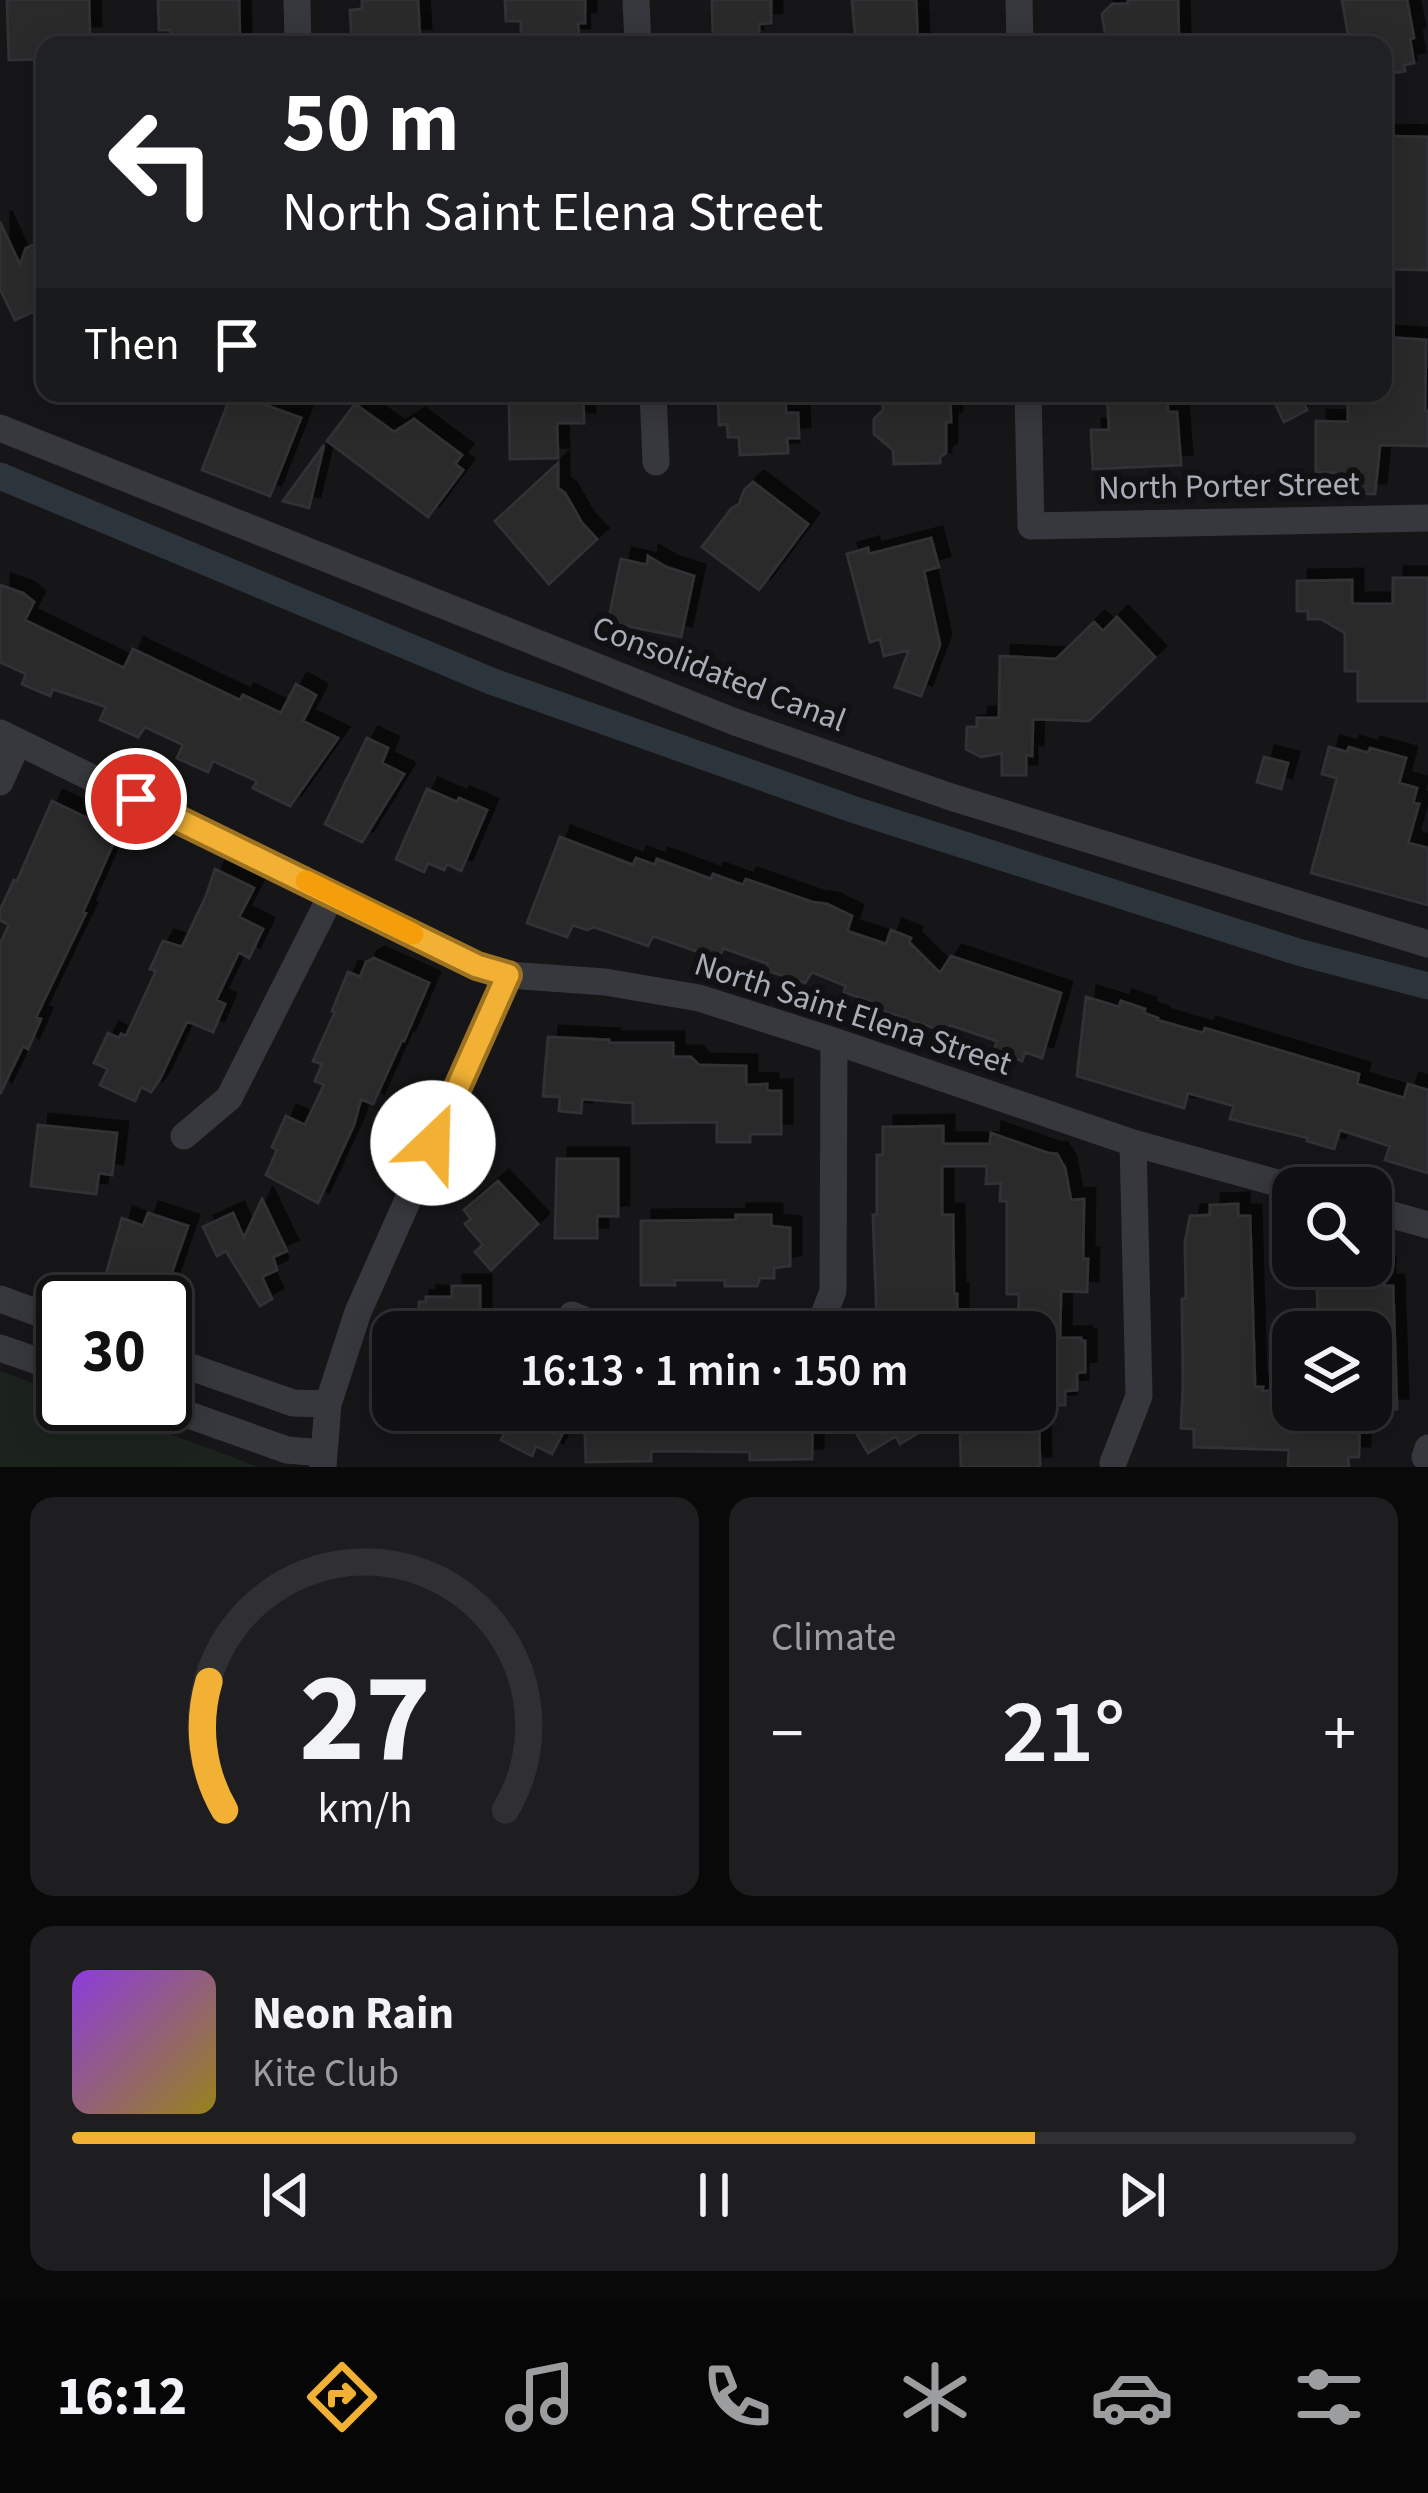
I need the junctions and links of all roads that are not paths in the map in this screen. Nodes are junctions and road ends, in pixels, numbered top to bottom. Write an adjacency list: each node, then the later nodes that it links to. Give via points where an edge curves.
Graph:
1 (297, 0): 4 (street)
2 (636, 0): 5 (street)
3 (1019, 0): 6 (street)
4 (298, 36)
5 (638, 36)
6 (1020, 36)
7 (653, 402): 10 (street)
8 (1028, 402): 11 (street, North Porter Street, via 1031,526)
9 (0, 428): 15 (street, Consolidated Canal, via 735,722)
10 (656, 462)
11 (1428, 518)
12 (9, 738): 13 (street); 14 (street, North Saint Elena Street)
13 (0, 782)
14 (332, 894): 16 (street, North Saint Elena Street); 18 (street, via 229,1097)
15 (1428, 944)
16 (508, 975): 17 (street, North Saint Elena Street, via 699,998); 29 (street, via 358,1312)
17 (833, 1041): 19 (street, North Saint Elena Street); 24 (street, via 833,1291)
18 (184, 1136)
19 (1133, 1143): 20 (street, North Saint Elena Street); 32 (street, via 1139,1396)
20 (1272, 1182)
21 (1392, 1215): 22 (street)
22 (1428, 1225)
23 (0, 1300): 25 (street)
24 (825, 1311)
25 (36, 1313)
26 (0, 1348): 27 (street)
27 (36, 1361)
28 (192, 1367): 29 (street, via 293,1403)
29 (328, 1404): 31 (street)
30 (192, 1416): 31 (street)
31 (323, 1460)
32 (1113, 1463)

